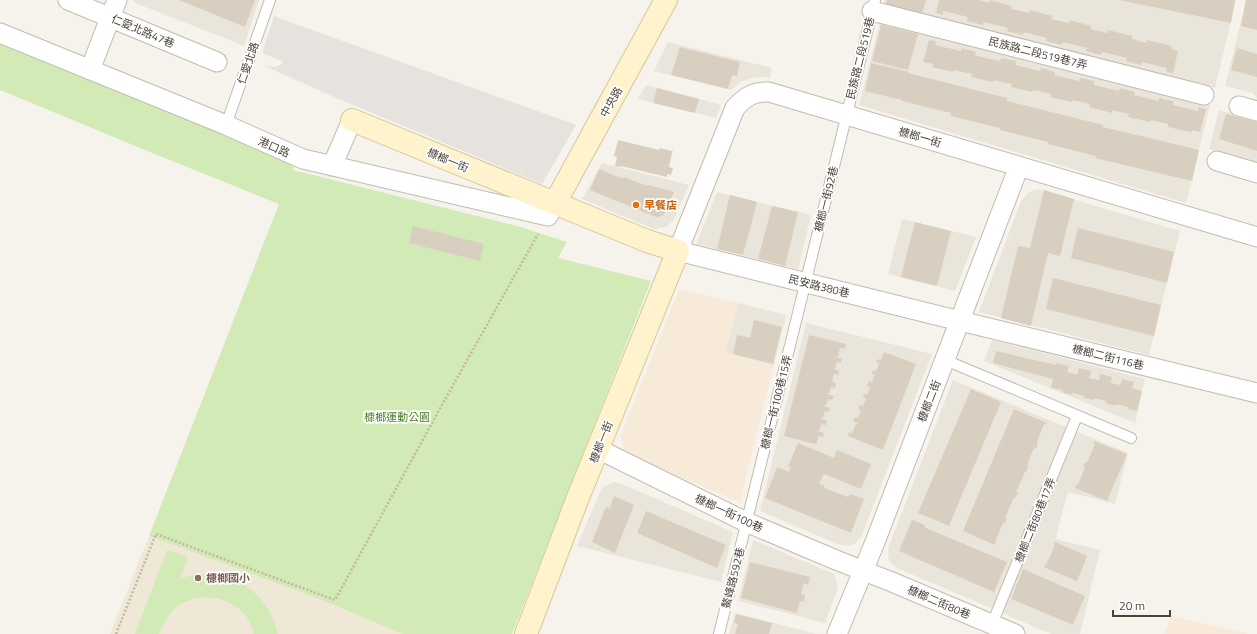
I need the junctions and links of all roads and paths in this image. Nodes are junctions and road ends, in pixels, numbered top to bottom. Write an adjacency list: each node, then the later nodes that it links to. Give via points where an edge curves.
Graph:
1 (68, 0): 6 (street, 仁愛北路47巷)
2 (117, 0): 6 (street)
3 (270, 0): 13 (lane, 仁愛北路)
4 (666, 0): 18 (street, 中央路)
5 (873, 6): 10 (street, 民族路二段519巷7弄); 11 (lane, 民族路二段519巷)
6 (110, 17): 8 (street, 仁愛北路47巷); 9 (street)
7 (0, 33): 9 (street, 港口路)
8 (217, 62)
9 (90, 70): 13 (street, 港口路)
10 (1204, 95)
11 (846, 116): 16 (street, 槺榔一街); 20 (street, 槺榔一街, via 769,92 751,94 741,100 735,108); 21 (lane, 槺榔一街92巷)
12 (352, 120): 15 (street); 18 (street, 槺榔一街)
13 (226, 125): 15 (street, 港口路, via 302,159)
14 (1217, 161): 17 (street)
15 (332, 166): 18 (street, 港口路)
16 (1019, 166): 19 (street, 槺榔一街); 22 (street, 槺榔二街)
17 (1257, 173)
18 (552, 210): 20 (street, 槺榔一街); 31 (path, via 335,600 156,534)
19 (1257, 237)
20 (678, 251): 21 (street, 民安路380巷); 27 (street, 槺榔一街)
21 (805, 282): 22 (street, 民安路380巷); 28 (lane, 槺榔一街100巷15弄)
22 (960, 321): 23 (street, 槺榔二街); 24 (street, 槺榔二街116巷)
23 (945, 360): 25 (lane); 29 (street, 槺榔二街)
24 (1257, 393)
25 (1077, 416): 26 (lane); 30 (lane, 槺榔二街80巷17弄)
26 (1131, 438)
27 (598, 449): 28 (street, 槺榔一街100巷); 32 (street, 槺榔一街)
28 (746, 522): 29 (street, 槺榔一街100巷); 33 (lane, 鰲峰路592巷)
29 (863, 570): 30 (street, 槺榔二街80巷); 34 (street, 槺榔二街)
30 (992, 624): 35 (street, 槺榔二街80巷)
31 (116, 634)
32 (526, 634)
33 (719, 634)
34 (837, 634)
35 (1015, 634)

